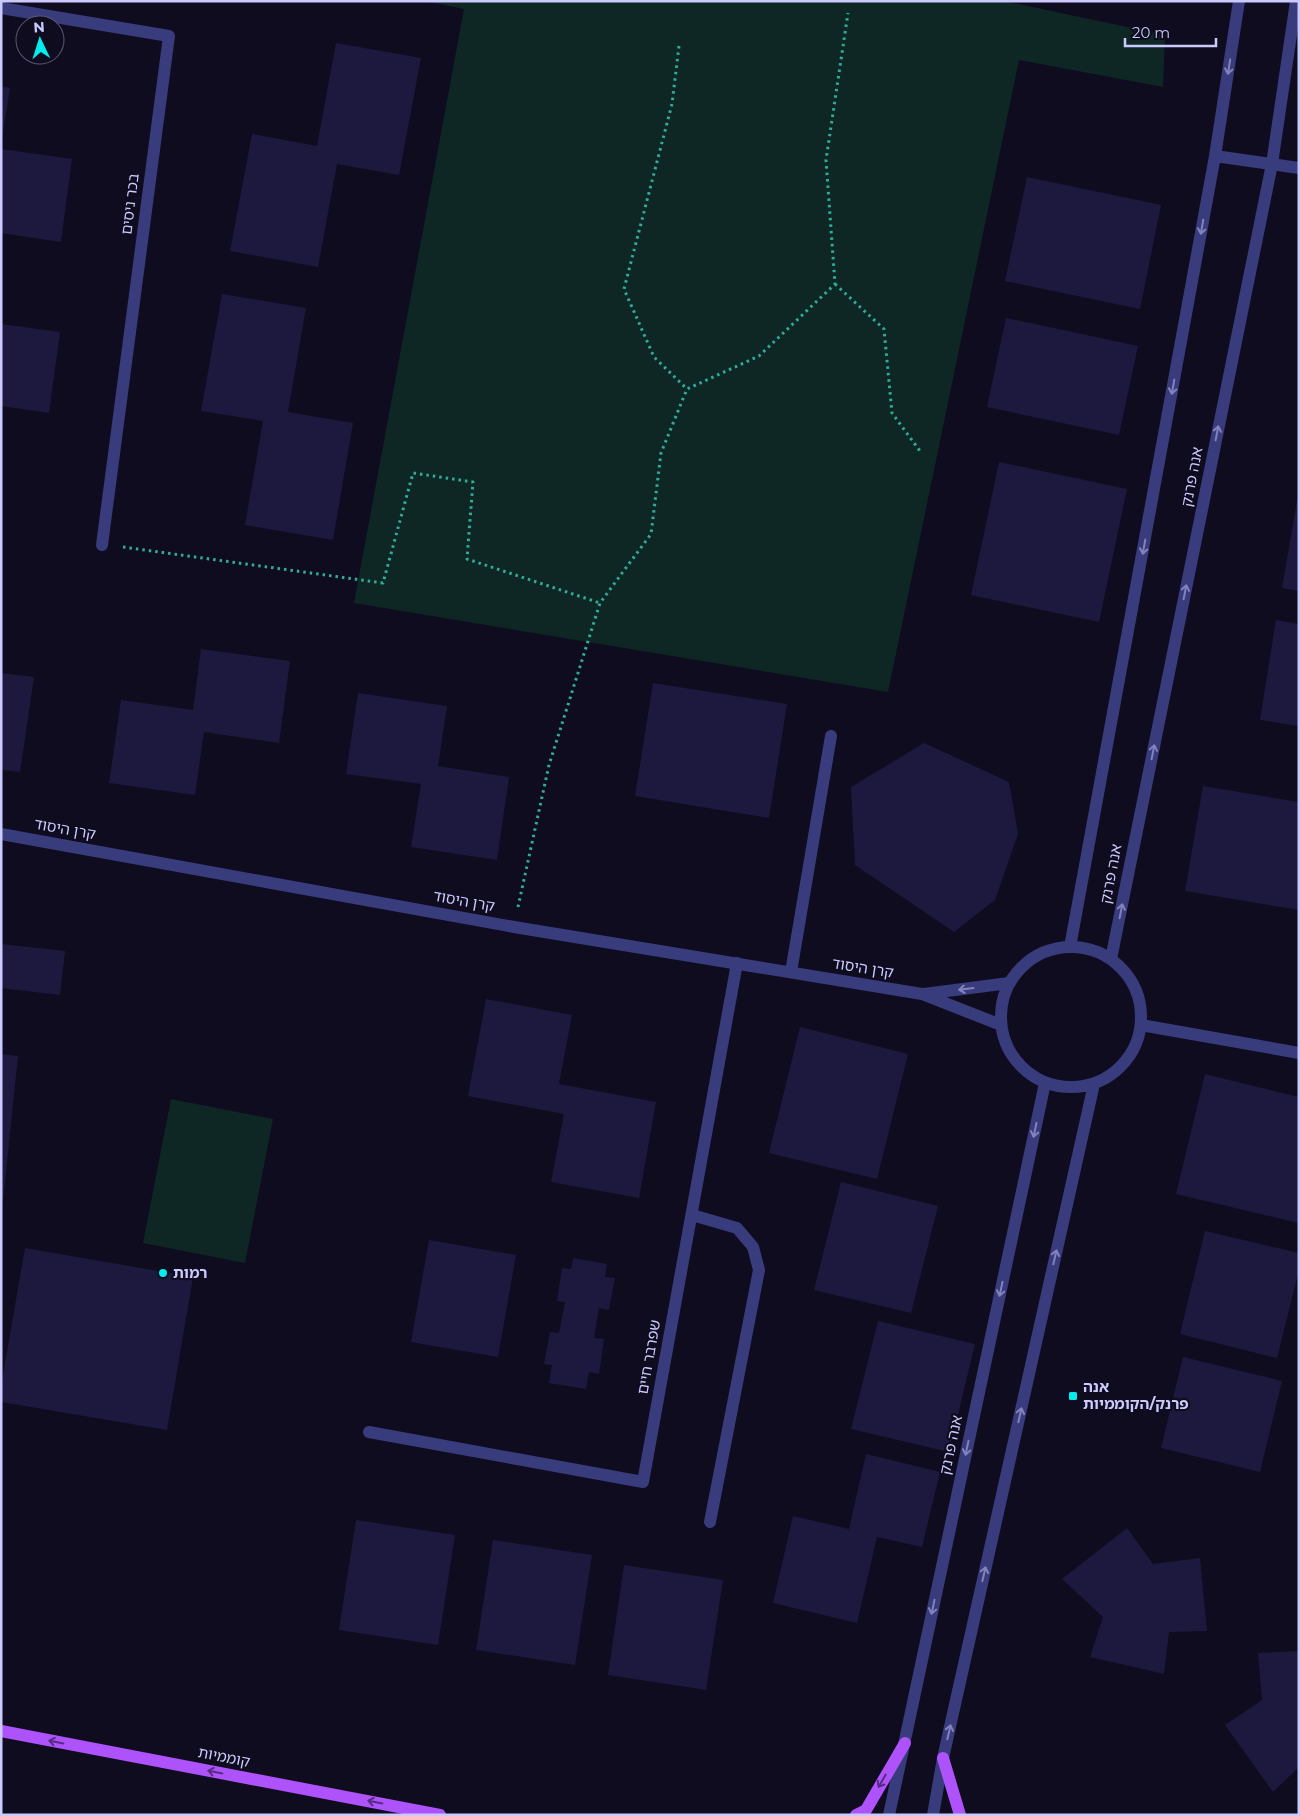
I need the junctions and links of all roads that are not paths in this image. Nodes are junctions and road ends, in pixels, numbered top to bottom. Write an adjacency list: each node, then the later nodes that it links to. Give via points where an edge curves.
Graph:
1 (1239, 1): 4 (street, אנה פרנק, one-way to 4)
2 (1296, 1): 5 (street, אנה פרנק)
3 (1, 8): 7 (street, בכר ניסים, via 169,36)
4 (1215, 156): 5 (street); 10 (street, אנה פרנק, one-way to 10)
5 (1272, 164): 6 (street); 11 (street, אנה פרנק, one-way to 5)
6 (1299, 168)
7 (102, 545)
8 (831, 736): 13 (street)
9 (1, 834): 12 (street, קרן היסוד)
10 (1070, 947): 11 (street, via 1088,948); 14 (street, via 1046,951 1025,964)
11 (1111, 958): 16 (street, via 1128,976 1140,998)
12 (736, 964): 13 (street, קרן היסוד); 21 (street, שפרבר חיים)
13 (791, 972): 15 (street, קרן היסוד)
14 (1010, 983): 15 (street, קרן היסוד, one-way to 15); 17 (street, via 1002,1006)
15 (922, 994): 17 (street, קרן היסוד)
16 (1141, 1025): 18 (street); 20 (street, via 1132,1054 1115,1072)
17 (1001, 1026): 19 (street, via 1008,1049 1023,1068)
18 (1299, 1053)
19 (1045, 1083): 20 (street, via 1070,1088); 25 (street, אנה פרנק, one-way to 25)
20 (1094, 1084): 26 (street, one-way to 20)
21 (692, 1215): 22 (street, שפרבר חיים, via 643,1482); 23 (street, via 736,1228 753,1247 759,1270)
22 (369, 1432)
23 (710, 1522)
24 (1, 1731): 27 (main road, קוממיות, one-way to 24)
25 (905, 1743): 28 (main road, one-way to 28, via 866,1810); 29 (street, אנה פרנק)
26 (943, 1758): 30 (street); 31 (main road)
27 (440, 1815)
28 (856, 1815)
29 (889, 1815)
30 (933, 1815)
31 (960, 1815)

